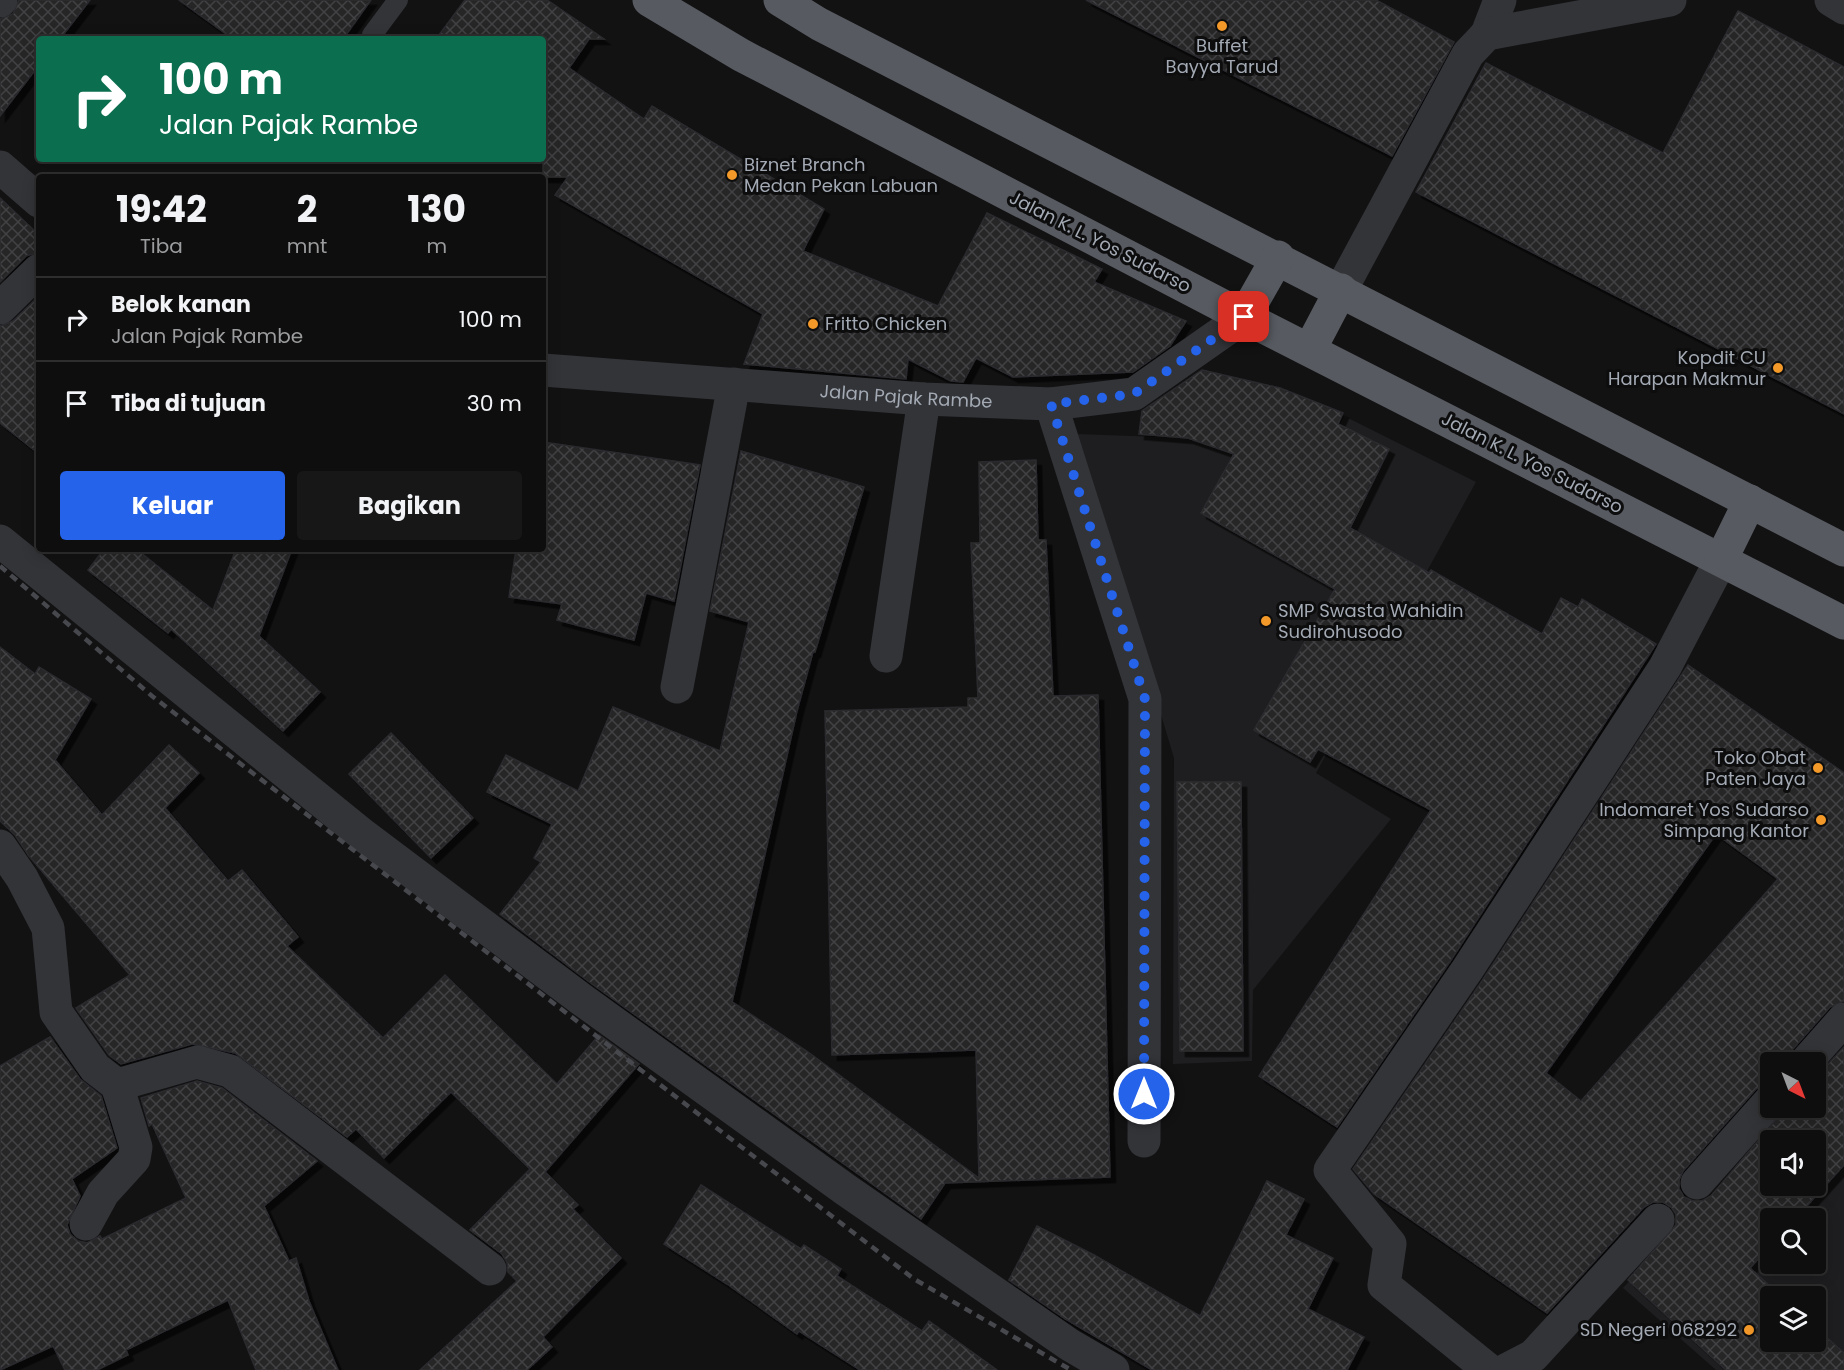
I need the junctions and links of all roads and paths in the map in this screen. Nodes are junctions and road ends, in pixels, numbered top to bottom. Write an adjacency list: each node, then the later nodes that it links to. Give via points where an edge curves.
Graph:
1 (398, 0): 9 (lane)
2 (649, 0): 16 (highway, Jalan K. L. Yos Sudarso, via 741,55)
3 (780, 0): 12 (highway, via 819,24)
4 (1500, 0): 8 (street)
5 (1670, 0): 8 (street)
6 (1831, 0): 7 (street)
7 (1844, 8)
8 (1487, 34): 14 (street, via 1468,54)
9 (372, 35)
10 (0, 167): 11 (street)
11 (36, 198)
12 (1278, 257): 14 (highway); 16 (highway)
13 (36, 273): 15 (street)
14 (1341, 290): 17 (highway); 22 (highway)
15 (0, 308)
16 (1244, 317): 17 (highway, Jalan K. L. Yos Sudarso); 21 (street, Jalan Pajak Rambe, via 1134,394)
17 (1310, 349): 25 (highway, Jalan K. L. Yos Sudarso)
18 (546, 369): 19 (street, Jalan Pajak Rambe)
19 (734, 384): 20 (street, Jalan Pajak Rambe); 28 (street)
20 (924, 399): 21 (street, Jalan Pajak Rambe); 27 (street)
21 (1051, 404): 34 (street, via 1145,699)
22 (1750, 501): 24 (highway); 25 (highway)
23 (0, 541): 39 (street, via 363,835 580,999 856,1197 1070,1345)
24 (1844, 550)
25 (1720, 560): 26 (highway, Jalan K. L. Yos Sudarso); 40 (street, via 1665,667 1467,970 1330,1170 1390,1244 1384,1285)
26 (1844, 623)
27 (886, 656)
28 (677, 687)
29 (0, 846): 32 (street, via 48,928 56,1012 95,1068)
30 (1844, 1019): 31 (street)
31 (1815, 1052)
32 (117, 1085): 37 (street, via 136,1147 134,1159 103,1193); 38 (street, via 197,1062 230,1071)
33 (1760, 1112): 35 (street)
34 (1144, 1141)
35 (1697, 1183)
36 (1658, 1220): 41 (street, via 1533,1356)
37 (86, 1224)
38 (490, 1269)
39 (1113, 1370)
40 (1489, 1370)
41 (1506, 1370)

